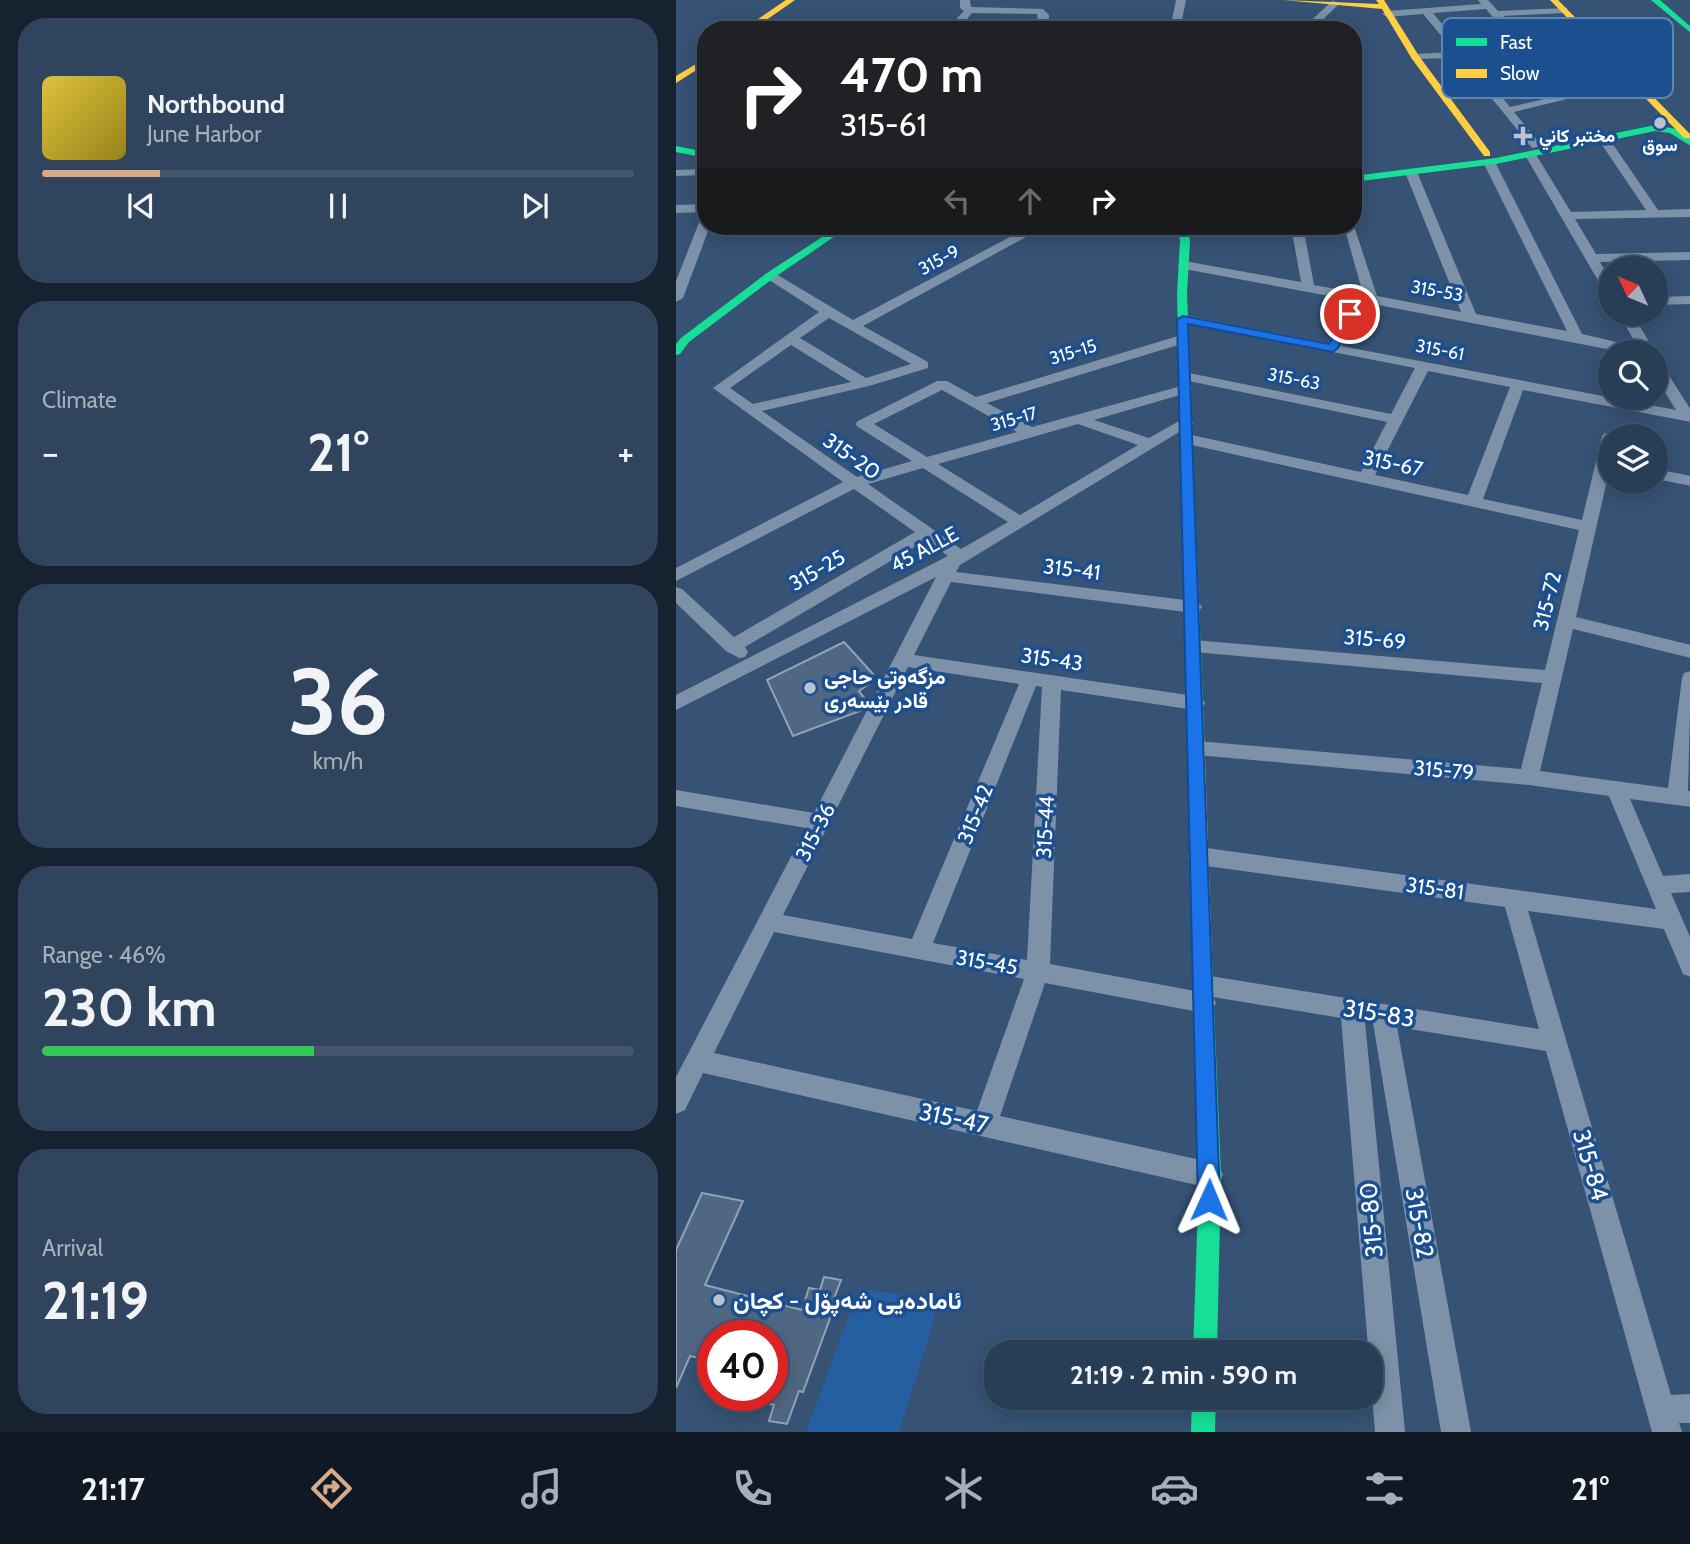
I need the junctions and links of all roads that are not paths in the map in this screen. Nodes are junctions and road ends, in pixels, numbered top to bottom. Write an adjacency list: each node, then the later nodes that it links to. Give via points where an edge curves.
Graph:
1 (791, 0): 17 (street)
2 (797, 0): 18 (street)
3 (965, 0): 12 (street, via 965,8)
4 (1170, 0): 7 (street)
5 (1287, 0): 8 (street)
6 (1655, 0): 24 (street)
7 (1181, 1): 21 (street)
8 (1337, 2): 11 (street); 22 (street)
9 (1486, 3): 13 (street); 14 (street)
10 (1559, 5): 14 (street); 16 (street)
11 (1383, 6): 13 (street); 26 (street)
12 (971, 10): 19 (street); 20 (street, via 1040,11)
13 (1426, 11): 23 (street)
14 (1497, 14): 15 (street)
15 (1500, 18)
16 (1572, 18)
17 (760, 21)
18 (766, 21)
19 (962, 21)
20 (1044, 21)
21 (1177, 21)
22 (1316, 21)
23 (1442, 30)
24 (1690, 31)
25 (1442, 56): 26 (street)
26 (1415, 57): 29 (street)
27 (697, 64): 28 (street)
28 (676, 78)
29 (1442, 94)
30 (1445, 98): 44 (street)
31 (1497, 98): 34 (street)
32 (1565, 98): 34 (street)
33 (1652, 98): 35 (street)
34 (1507, 111): 42 (street)
35 (1675, 121): 36 (street); 39 (street)
36 (1639, 128): 37 (street); 39 (street, via 1670,130); 42 (street)
37 (1604, 139): 42 (street); 53 (street)
38 (676, 140): 40 (street)
39 (1690, 142)
40 (697, 144)
41 (676, 149): 43 (street)
42 (1533, 150): 44 (street); 54 (street)
43 (697, 153)
44 (1488, 158): 45 (street); 47 (street); 76 (street)
45 (1362, 170)
46 (697, 172): 48 (street)
47 (1411, 172): 49 (street); 73 (street)
48 (676, 173)
49 (1362, 178)
50 (697, 208): 51 (street)
51 (676, 209)
52 (1690, 213): 53 (street)
53 (1654, 214): 54 (street)
54 (1567, 216): 62 (street)
55 (698, 235): 63 (street)
56 (831, 235): 66 (street)
57 (1023, 235): 75 (street, 315-9)
58 (1183, 235): 64 (street)
59 (1299, 235): 67 (street)
60 (1352, 235): 69 (street)
61 (1690, 256): 62 (street)
62 (1592, 258): 65 (street)
63 (683, 264): 68 (street)
64 (1184, 265): 67 (street, 315-53); 74 (street)
65 (1598, 268)
66 (771, 275): 72 (street); 80 (street)
67 (1308, 287): 69 (street, 315-53)
68 (676, 298)
69 (1365, 298): 73 (street, 315-53); 81 (street)
70 (1690, 300): 71 (street)
71 (1668, 301)
72 (828, 312): 75 (street); 77 (street)
73 (1470, 317): 76 (street, 315-53)
74 (1183, 319): 78 (street); 81 (street, 315-61)
75 (854, 326): 83 (street, via 923,365)
76 (1577, 337): 79 (street, 315-53)
77 (790, 338): 83 (street); 89 (street, 315-20, via 720,388)
78 (1183, 339): 84 (street); 88 (street, 315-15)
79 (1598, 342)
80 (679, 344)
81 (1333, 348): 82 (street, 315-61)
82 (1423, 366): 86 (street, 315-61); 91 (street)
83 (864, 383): 89 (street)
84 (1185, 383): 91 (street, 315-63); 92 (street, 315-17); 95 (street)
85 (942, 384): 88 (street); 94 (street)
86 (1518, 384): 93 (street, 315-61); 104 (street)
87 (1668, 385): 90 (street)
88 (975, 402): 96 (street)
89 (750, 409): 102 (street, 315-20)
90 (1689, 417): 93 (street, 315-61)
91 (1396, 419): 100 (street)
92 (1080, 420): 96 (street, 315-17); 97 (street)
93 (1614, 423)
94 (863, 424): 98 (street)
95 (1186, 431): 97 (street, 45 ALLE); 100 (street, 315-67); 111 (street)
96 (1031, 433): 98 (street, 315-17)
97 (1148, 443): 105 (street, 45 ALLE)
98 (927, 463): 102 (street, 315-17); 105 (street)
99 (1668, 476): 101 (street)
100 (1366, 478): 104 (street, 315-67)
101 (1690, 481)
102 (853, 483): 107 (street, 315-20); 109 (street, 315-17)
103 (1598, 494): 106 (street, 315-72)
104 (1474, 502): 106 (street, 315-67)
105 (1018, 521): 108 (street, 45 ALLE)
106 (1589, 527): 112 (street, 315-72)
107 (926, 533): 108 (street, 315-20); 113 (street, 315-25)
108 (953, 564): 111 (street, 315-41); 116 (street, 315-36); 117 (street, 45 ALLE)
109 (676, 575)
110 (676, 593): 113 (street)
111 (1193, 607): 114 (street)
112 (1566, 621): 115 (street); 118 (street, 315-72)
113 (732, 646): 117 (street)
114 (1194, 646): 118 (street, 315-69); 123 (street)
115 (1690, 652)
116 (903, 660): 119 (street, 315-43); 129 (street, 315-36)
117 (752, 665): 122 (street, 45 ALLE)
118 (1553, 677): 125 (street, 315-72)
119 (1030, 679): 120 (street, 315-43); 136 (street, 315-42)
120 (1052, 682): 123 (street, 315-43); 138 (street, 315-44)
121 (1690, 684): 128 (street)
122 (676, 703)
123 (1195, 703): 124 (street)
124 (1197, 748): 125 (street, 315-79); 130 (street)
125 (1529, 777): 126 (street, 315-79)
126 (1616, 789): 128 (street, 315-79); 132 (street)
127 (676, 798): 129 (street)
128 (1684, 798)
129 (820, 822): 135 (street, 315-36)
130 (1199, 856): 133 (street, 315-81); 139 (street)
131 (1690, 883): 132 (street)
132 (1656, 885): 134 (street)
133 (1514, 899): 134 (street, 315-81); 142 (street, 315-84)
134 (1671, 920): 137 (street)
135 (770, 922): 136 (street, 315-45); 143 (street, 315-36)
136 (919, 949): 138 (street, 315-45)
137 (1690, 967)
138 (1038, 971): 139 (street, 315-45); 145 (street, 315-44)
139 (1204, 994): 140 (street, 315-83); 146 (street)
140 (1352, 1009): 141 (street, 315-83); 152 (street, 315-80)
141 (1383, 1014): 142 (street, 315-83); 153 (street, 315-82)
142 (1555, 1042): 150 (street, 315-84)
143 (699, 1061): 144 (street, 315-36); 145 (street, 315-47)
144 (676, 1102)
145 (984, 1125): 146 (street, 315-47)
146 (1210, 1175): 147 (street)
147 (1205, 1340)
148 (1690, 1408): 150 (street)
149 (1204, 1410): 151 (street)
150 (1664, 1421)
151 (1203, 1432)
152 (1390, 1432)
153 (1456, 1432)

